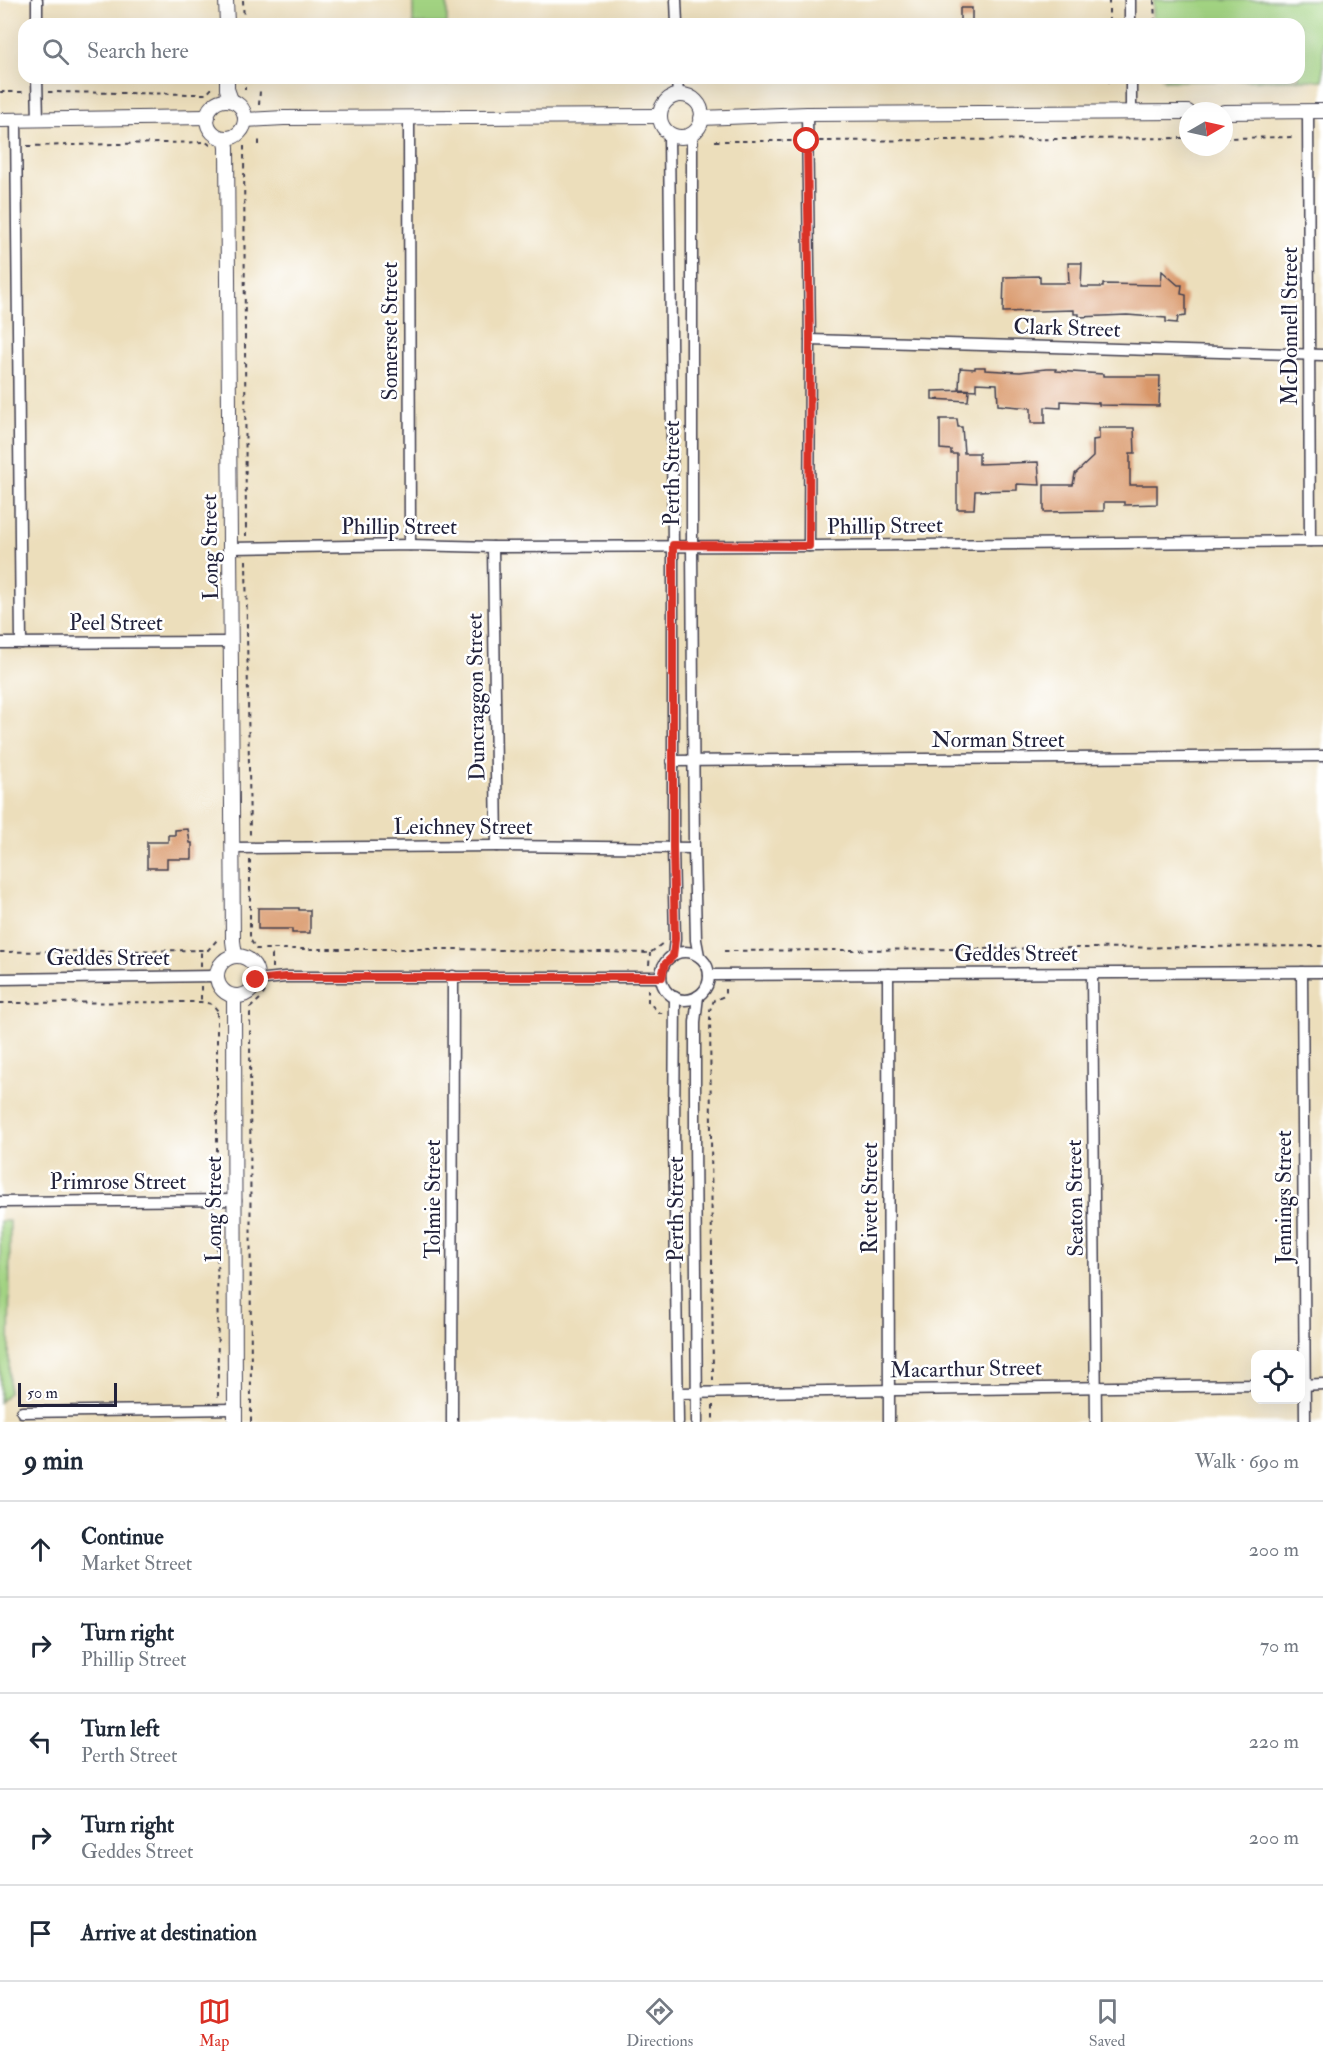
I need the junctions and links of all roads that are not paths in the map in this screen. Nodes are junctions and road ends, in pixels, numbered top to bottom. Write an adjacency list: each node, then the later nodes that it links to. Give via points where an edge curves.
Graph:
1 (37, 0): 5 (street)
2 (226, 0): 6 (street)
3 (676, 0): 7 (street)
4 (1130, 0): 8 (street)
5 (37, 18)
6 (226, 18)
7 (676, 18)
8 (1130, 18)
9 (37, 84): 27 (street)
10 (227, 84): 14 (street)
11 (677, 84): 13 (street)
12 (1131, 84): 16 (street)
13 (678, 96): 21 (street, via 663,105); 24 (street, via 695,101)
14 (231, 100): 22 (street, via 213,105); 28 (street, via 240,105)
15 (1323, 111): 19 (street)
16 (1131, 112): 17 (street); 20 (street)
17 (1179, 112)
18 (1233, 112): 19 (street)
19 (1308, 112): 33 (street, McDonnell Street)
20 (807, 114): 24 (street); 32 (street)
21 (660, 116): 23 (street); 29 (street)
22 (208, 117): 27 (street); 31 (street, via 210,129 219,136)
23 (409, 118): 28 (street); 37 (street, Somerset Street)
24 (701, 118): 30 (street)
25 (0, 120): 26 (street)
26 (16, 120): 27 (street); 45 (street)
27 (38, 120)
28 (245, 120): 31 (street, via 241,131)
29 (669, 133): 30 (street, via 680,137); 38 (street, Perth Street)
30 (692, 133): 39 (street, Perth Street)
31 (220, 143): 42 (street, Long Street, via 227,147)
32 (810, 340): 33 (street, Clark Street); 40 (street)
33 (1310, 355): 34 (street, Clark Street); 35 (street, McDonnell Street)
34 (1323, 355)
35 (1310, 541): 36 (street, Phillip Street); 40 (street, Phillip Street)
36 (1323, 541)
37 (410, 545): 41 (street, Phillip Street); 42 (street, Phillip Street)
38 (673, 545): 39 (street, Phillip Street); 41 (street, Phillip Street); 47 (street, Perth Street)
39 (692, 545): 40 (street, Phillip Street); 48 (street, Perth Street)
40 (809, 546)
41 (493, 547): 49 (street, Duncraggon Street)
42 (231, 548): 43 (street, Long Street)
43 (231, 642): 45 (street, Peel Street); 51 (street, Long Street)
44 (0, 643): 45 (street, Peel Street)
45 (21, 643)
46 (1323, 756): 48 (street, Norman Street)
47 (672, 761): 48 (street, Norman Street); 50 (street, Perth Street)
48 (694, 761): 52 (street, Perth Street)
49 (497, 846): 50 (street, Leichney Street); 51 (street, Leichney Street)
50 (673, 847): 52 (street, Leichney Street); 54 (street, Perth Street)
51 (233, 848): 53 (street, Long Street)
52 (694, 848): 55 (street, Perth Street)
53 (235, 956): 61 (street, via 221,964); 65 (street, via 253,965)
54 (673, 956): 55 (street, via 687,952); 63 (street, via 665,964)
55 (699, 956): 60 (street)
56 (1302, 972): 57 (street, Geddes Street); 59 (street, Geddes Street); 73 (street, Jennings Street)
57 (1323, 972)
58 (888, 974): 59 (street, Geddes Street); 60 (street, Geddes Street); 78 (street, Rivett Street)
59 (1092, 974): 77 (street, Seaton Street)
60 (709, 975): 66 (street)
61 (216, 976): 64 (street, Geddes Street); 68 (street, via 222,990)
62 (453, 976): 63 (street); 65 (street); 84 (street, Tolmie Street)
63 (662, 977): 67 (street, via 667,991)
64 (0, 979)
65 (256, 980): 68 (street, via 254,987)
66 (698, 996): 67 (street); 70 (street, Perth Street)
67 (675, 998): 69 (street, Perth Street)
68 (235, 1003): 71 (street, Long Street)
69 (674, 1135): 70 (street); 79 (street, Perth Street)
70 (695, 1135): 80 (street, Perth Street)
71 (236, 1200): 72 (street, Primrose Street); 83 (street, Long Street)
72 (0, 1202)
73 (1303, 1350)
74 (1323, 1384): 76 (street)
75 (1251, 1385): 77 (street, Macarthur Street)
76 (1305, 1385)
77 (1096, 1387): 78 (street, Macarthur Street); 88 (street, Seaton Street)
78 (888, 1390): 80 (street, Macarthur Street); 87 (street, Rivett Street)
79 (678, 1393): 80 (street, Macarthur Street); 85 (street, Perth Street)
80 (696, 1393): 86 (street, Perth Street)
81 (1304, 1404): 89 (street, Jennings Street)
82 (22, 1412): 83 (street, via 218,1410)
83 (235, 1415)
84 (452, 1422)
85 (678, 1422)
86 (697, 1422)
87 (888, 1422)
88 (1096, 1422)
89 (1305, 1422)

